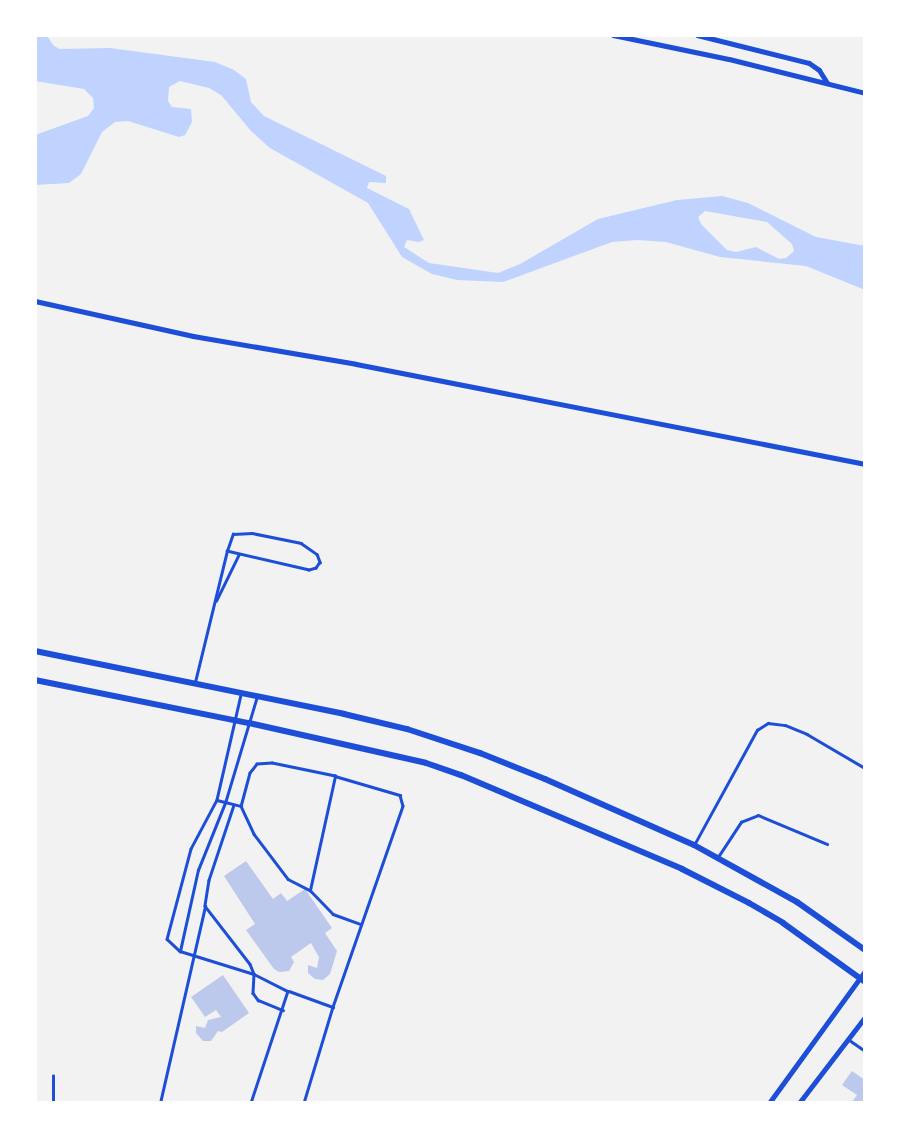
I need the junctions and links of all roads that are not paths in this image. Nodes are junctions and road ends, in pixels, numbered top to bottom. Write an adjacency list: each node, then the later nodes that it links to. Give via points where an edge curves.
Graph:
1 (613, 35): 5 (street)
2 (697, 35): 4 (street)
3 (730, 35): 4 (street)
4 (734, 43): 5 (street, via 813,65)
5 (827, 83): 6 (street)
6 (865, 93)
7 (35, 301): 8 (street, via 192,336)
8 (865, 464)
9 (226, 551): 10 (lane); 10 (lane, via 233,534 243,532 301,543 320,559 311,570); 11 (lane)
10 (239, 554): 11 (lane)
11 (213, 607): 14 (lane)
12 (35, 651): 14 (street)
13 (35, 680): 17 (street)
14 (195, 683): 15 (street)
15 (241, 692): 16 (street); 17 (lane)
16 (257, 696): 18 (lane); 26 (street, via 442,740 545,779)
17 (236, 720): 18 (street); 21 (lane)
18 (249, 723): 22 (lane); 36 (street, via 426,763 505,792 682,869 748,903)
19 (865, 768): 26 (lane, via 807,734 768,723 757,730)
20 (335, 776): 24 (lane, via 257,764 250,773); 28 (lane); 30 (lane, via 394,791 402,800)
21 (217, 800): 22 (lane); 32 (lane, via 191,849 167,937)
22 (225, 803): 23 (lane); 32 (lane, via 198,870)
23 (234, 805): 24 (lane); 29 (lane)
24 (242, 806): 28 (lane, via 247,823 273,862 288,879)
25 (827, 844): 27 (lane, via 758,815 741,821)
26 (694, 845): 27 (street)
27 (718, 857): 31 (street, via 797,902)
28 (310, 890): 30 (lane, via 332,914)
29 (205, 906): 33 (lane); 35 (lane)
30 (361, 924): 38 (lane)
31 (865, 950)
32 (180, 951): 33 (lane)
33 (194, 955): 35 (lane); 45 (lane)
34 (865, 971): 36 (street)
35 (254, 974): 37 (lane); 39 (lane, via 252,987 258,1000)
36 (862, 980): 48 (street)
37 (288, 991): 38 (lane); 39 (lane)
38 (333, 1007): 47 (lane)
39 (283, 1010): 46 (lane)
40 (865, 1017): 41 (street)
41 (848, 1039): 42 (lane); 49 (street)
42 (865, 1051)
43 (53, 1076): 44 (lane)
44 (53, 1103)
45 (160, 1103)
46 (251, 1103)
47 (304, 1103)
48 (769, 1103)
49 (799, 1103)

